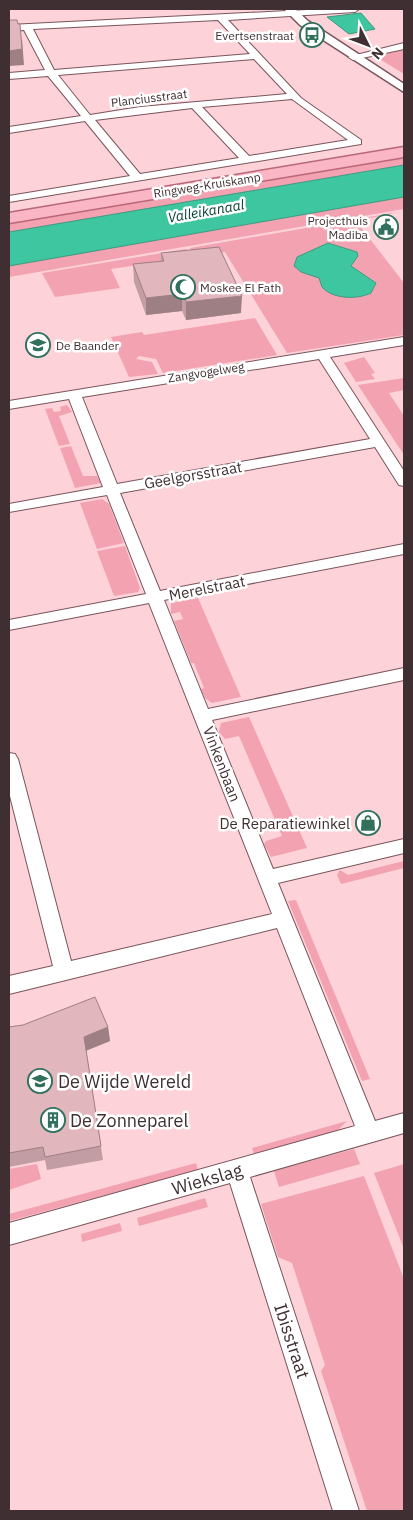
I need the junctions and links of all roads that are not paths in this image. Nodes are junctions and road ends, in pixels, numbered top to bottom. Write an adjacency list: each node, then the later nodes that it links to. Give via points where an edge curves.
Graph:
1 (355, 9): 2 (street)
2 (291, 12): 3 (street); 8 (street)
3 (221, 18): 5 (street); 7 (street)
4 (9, 26): 5 (street)
5 (28, 28): 9 (street)
6 (404, 46): 8 (street)
7 (256, 56): 9 (street); 12 (street)
8 (353, 57): 11 (street)
9 (51, 73): 10 (street); 14 (street)
10 (9, 76)
11 (404, 90)
12 (294, 96): 13 (street, Planciusstraat); 18 (street, Ringweg-Kruiskamp, via 357,142)
13 (194, 105): 14 (street, Planciusstraat); 18 (street)
14 (86, 118): 15 (street, Planciusstraat); 19 (street)
15 (9, 130)
16 (404, 142): 21 (main road, Ringweg-Kruiskamp)
17 (404, 152): 22 (main road, Ringweg-Kruiskamp)
18 (247, 160): 19 (street, Ringweg-Kruiskamp)
19 (138, 178): 20 (street, Ringweg-Kruiskamp)
20 (9, 199)
21 (9, 208)
22 (9, 218)
23 (404, 341): 24 (street, Zangvogelweg)
24 (322, 354): 25 (street, Zangvogelweg); 27 (street)
25 (74, 395): 26 (street, Zangvogelweg); 29 (street, Vinkenbaan)
26 (9, 405)
27 (378, 442): 28 (street); 29 (street, Geelgorsstraat)
28 (404, 482)
29 (112, 489): 30 (street, Geelgorsstraat); 32 (street, Vinkenbaan)
30 (9, 508)
31 (404, 549): 32 (street, Merelstraat)
32 (154, 598): 33 (street, Merelstraat); 35 (street, Vinkenbaan)
33 (9, 625)
34 (404, 674): 35 (street)
35 (203, 716): 38 (street, Vinkenbaan)
36 (9, 759): 40 (street)
37 (404, 846): 38 (street)
38 (267, 878): 39 (street, Vinkenbaan)
39 (283, 919): 40 (street); 43 (street, Vinkenbaan)
40 (64, 972): 41 (street)
41 (9, 985)
42 (404, 1123): 43 (street, Wiekslag)
43 (369, 1133): 44 (street, Wiekslag)
44 (237, 1171): 45 (street, Wiekslag); 46 (street, Ibisstraat)
45 (9, 1234)
46 (346, 1511)

